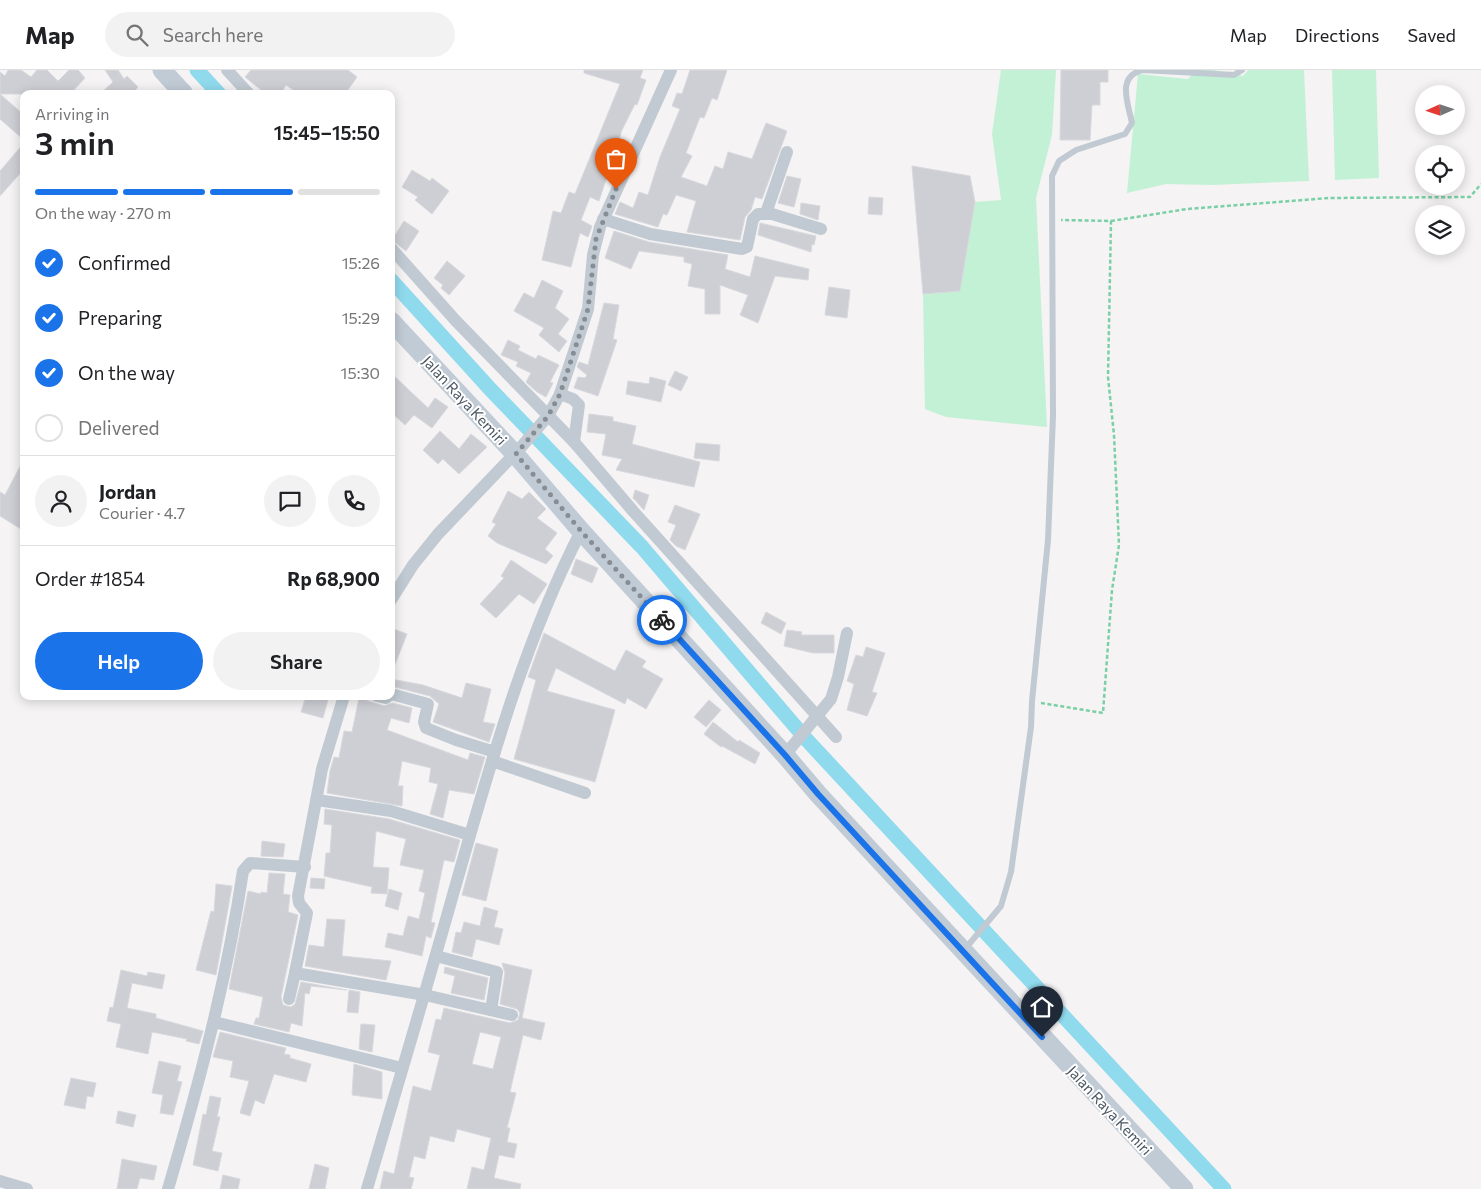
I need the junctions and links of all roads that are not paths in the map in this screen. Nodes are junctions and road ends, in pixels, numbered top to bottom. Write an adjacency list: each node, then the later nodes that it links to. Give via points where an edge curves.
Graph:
1 (162, 70): 5 (main road)
2 (227, 70): 6 (street)
3 (671, 70): 9 (street)
4 (1242, 70): 30 (lane, via 1234,74 1134,72 1128,77 1126,87 1132,123 1125,134 1076,150 1058,161 1052,176 1053,416 1048,540 1031,726 1011,872 1001,906)
5 (180, 90)
6 (245, 90)
7 (787, 152): 8 (street)
8 (766, 213): 9 (street, via 753,219 746,247 742,249 650,234); 10 (street)
9 (603, 219): 13 (street, via 593,255 585,323)
10 (821, 229)
11 (395, 252): 14 (street)
12 (395, 325): 16 (main road, Jalan Raya Kemiri)
13 (560, 394): 14 (street); 15 (street, via 579,405)
14 (546, 418): 15 (street); 16 (street)
15 (574, 442): 22 (street)
16 (519, 450): 17 (main road, Jalan Raya Kemiri); 18 (street, via 438,534)
17 (581, 531): 24 (main road, Jalan Raya Kemiri); 25 (street, via 560,571 532,640)
18 (395, 594)
19 (847, 633): 22 (street, via 834,692)
20 (395, 696): 25 (street, via 428,704 426,728)
21 (343, 700): 27 (street, via 324,761)
22 (817, 717): 23 (street); 24 (street)
23 (836, 737)
24 (788, 752): 30 (main road, Jalan Raya Kemiri, via 818,794)
25 (494, 757): 26 (street); 28 (street)
26 (585, 793)
27 (317, 800): 28 (street, via 390,811); 29 (street)
28 (470, 835): 31 (street)
29 (305, 867): 32 (street, via 298,901 307,913); 37 (street, via 254,863 246,867)
30 (968, 946): 43 (main road, Jalan Raya Kemiri)
31 (436, 956): 33 (street); 35 (street, via 498,972)
32 (295, 973): 33 (street); 34 (street)
33 (425, 995): 35 (street); 38 (street)
34 (289, 999)
35 (491, 1010): 36 (street)
36 (512, 1015)
37 (214, 1022): 38 (street); 41 (street)
38 (402, 1068): 42 (street)
39 (0, 1181): 40 (street)
40 (27, 1189)
41 (168, 1189)
42 (367, 1189)
43 (1184, 1189)

